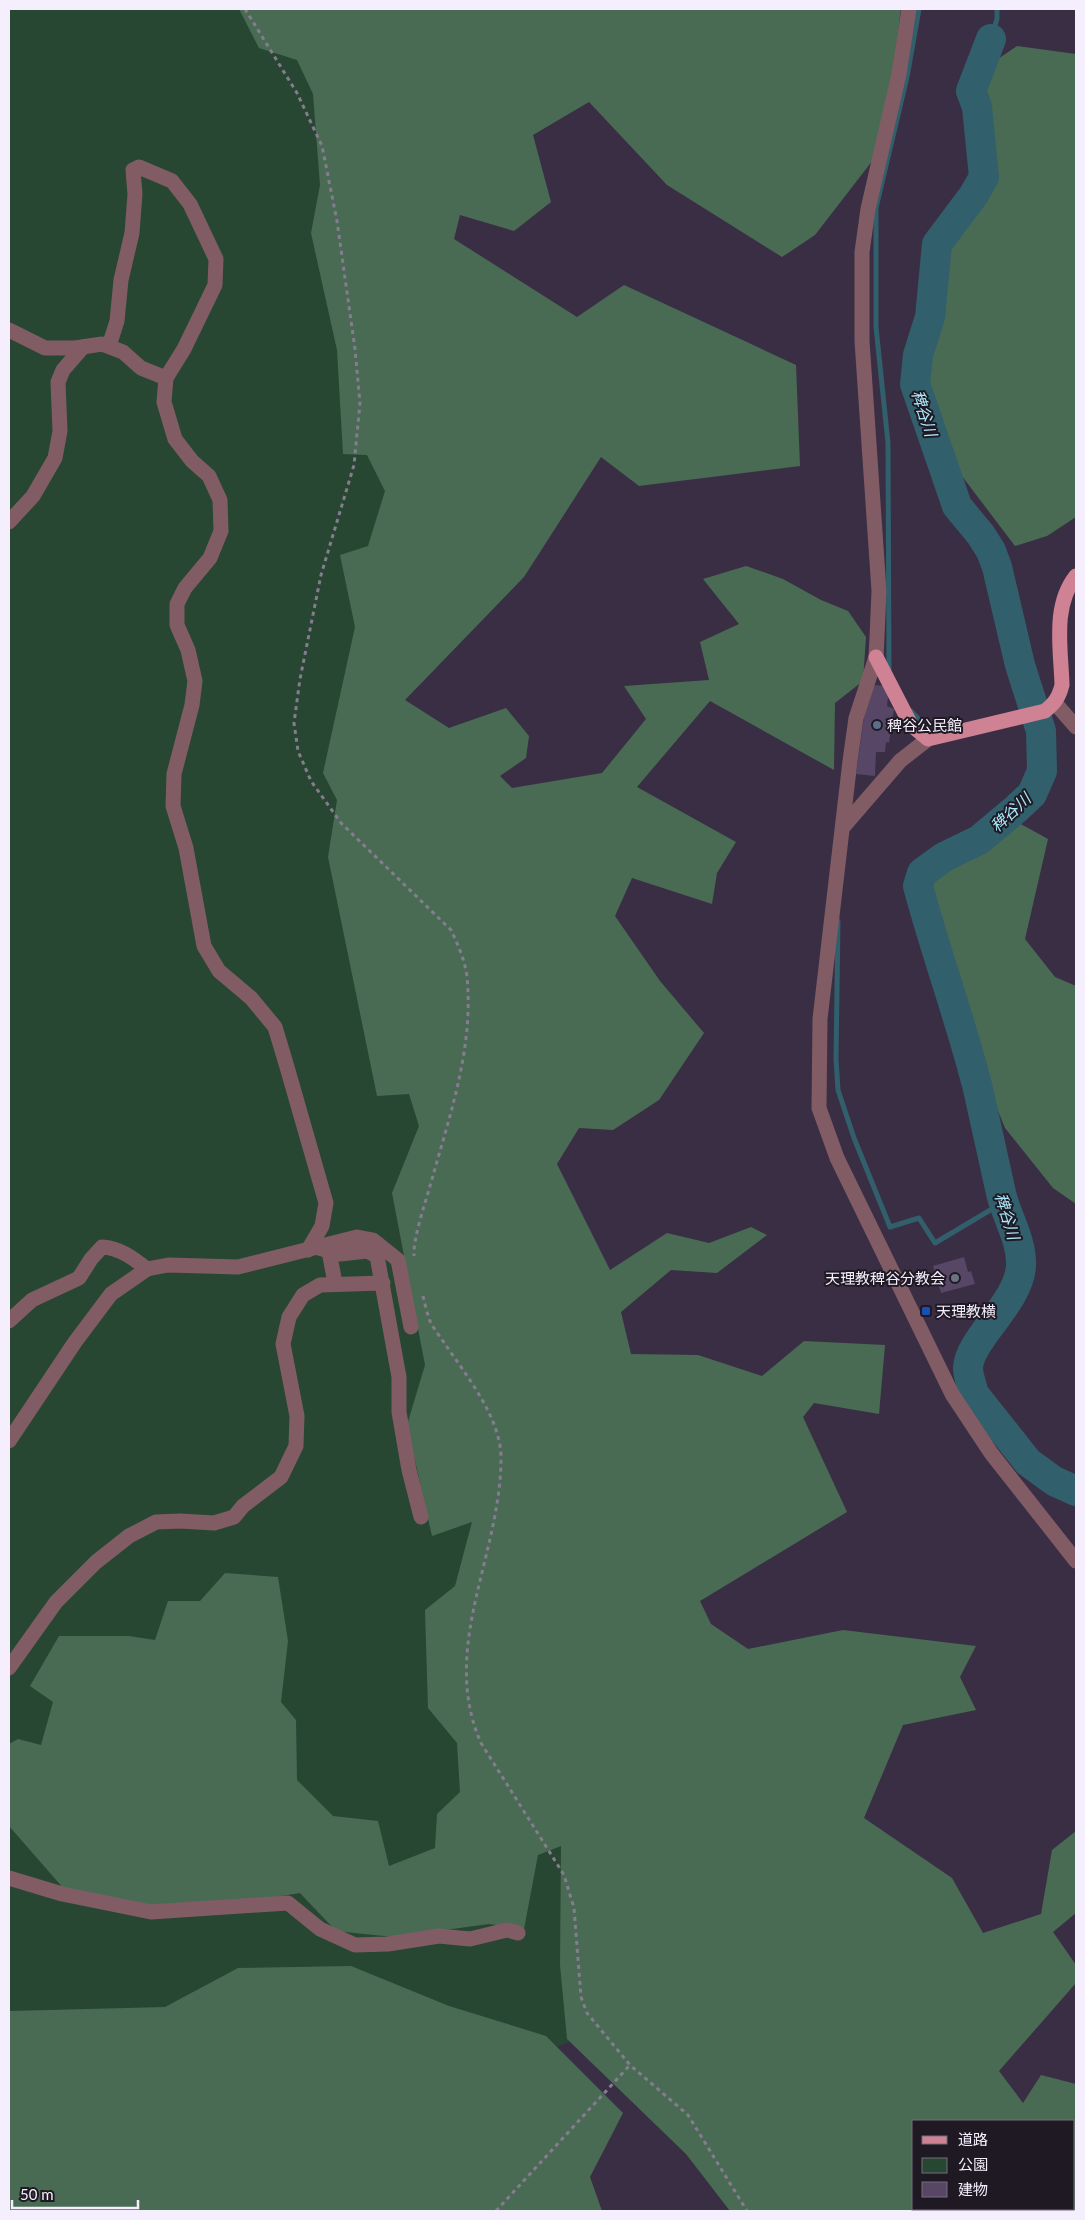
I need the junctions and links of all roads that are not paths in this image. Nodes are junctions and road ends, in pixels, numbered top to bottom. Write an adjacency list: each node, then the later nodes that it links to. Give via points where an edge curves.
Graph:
1 (909, 9): 8 (street, via 899,74 868,209 862,252 862,341 879,591)
2 (9, 330): 4 (street, via 45,348)
3 (109, 346): 4 (street); 5 (street, via 123,352 141,368); 5 (street, via 117,321 121,280 132,233 133,170 139,167 172,181 190,204 216,259 215,285)
4 (83, 347): 6 (street, via 63,370 58,382 60,431 55,458 33,496)
5 (166, 378): 13 (street, via 164,402 175,439 209,476 220,500 221,531 210,558 185,588 177,604 177,625 188,650 195,681 174,774 173,806 186,848 204,946 219,971 251,998 275,1027 326,1203)
6 (9, 522)
7 (1076, 576): 9 (main road, via 1061,609 1062,685)
8 (876, 657): 11 (main road, via 911,725); 12 (street, via 856,718)
9 (1050, 707): 10 (street); 11 (main road, via 1018,719)
10 (1076, 727)
11 (928, 739): 12 (street, via 900,761)
12 (844, 826): 21 (street, via 820,1019 819,1108 837,1158 952,1394 991,1453)
13 (318, 1250): 14 (street, via 238,1267 168,1265); 15 (street); 16 (street, via 340,1254 367,1251 377,1256); 18 (street, via 357,1237 373,1240 398,1260)
14 (147, 1269): 17 (street, via 113,1247 102,1247 79,1278 32,1300); 19 (street, via 111,1294)
15 (335, 1283): 16 (street); 22 (street, via 320,1284 303,1295 289,1317 283,1344 297,1416 296,1446 281,1477 243,1506 234,1517 214,1522 156,1522 129,1536 96,1562 56,1602)
16 (383, 1283): 20 (street, via 400,1377 399,1412)
17 (9, 1322)
18 (411, 1327)
19 (9, 1441)
20 (421, 1517)
21 (1076, 1561)
22 (9, 1668)
23 (9, 1878): 24 (street, via 62,1894 151,1912 288,1903 320,1929 355,1945 388,1944 439,1936 470,1939 507,1930)
24 (518, 1933)

